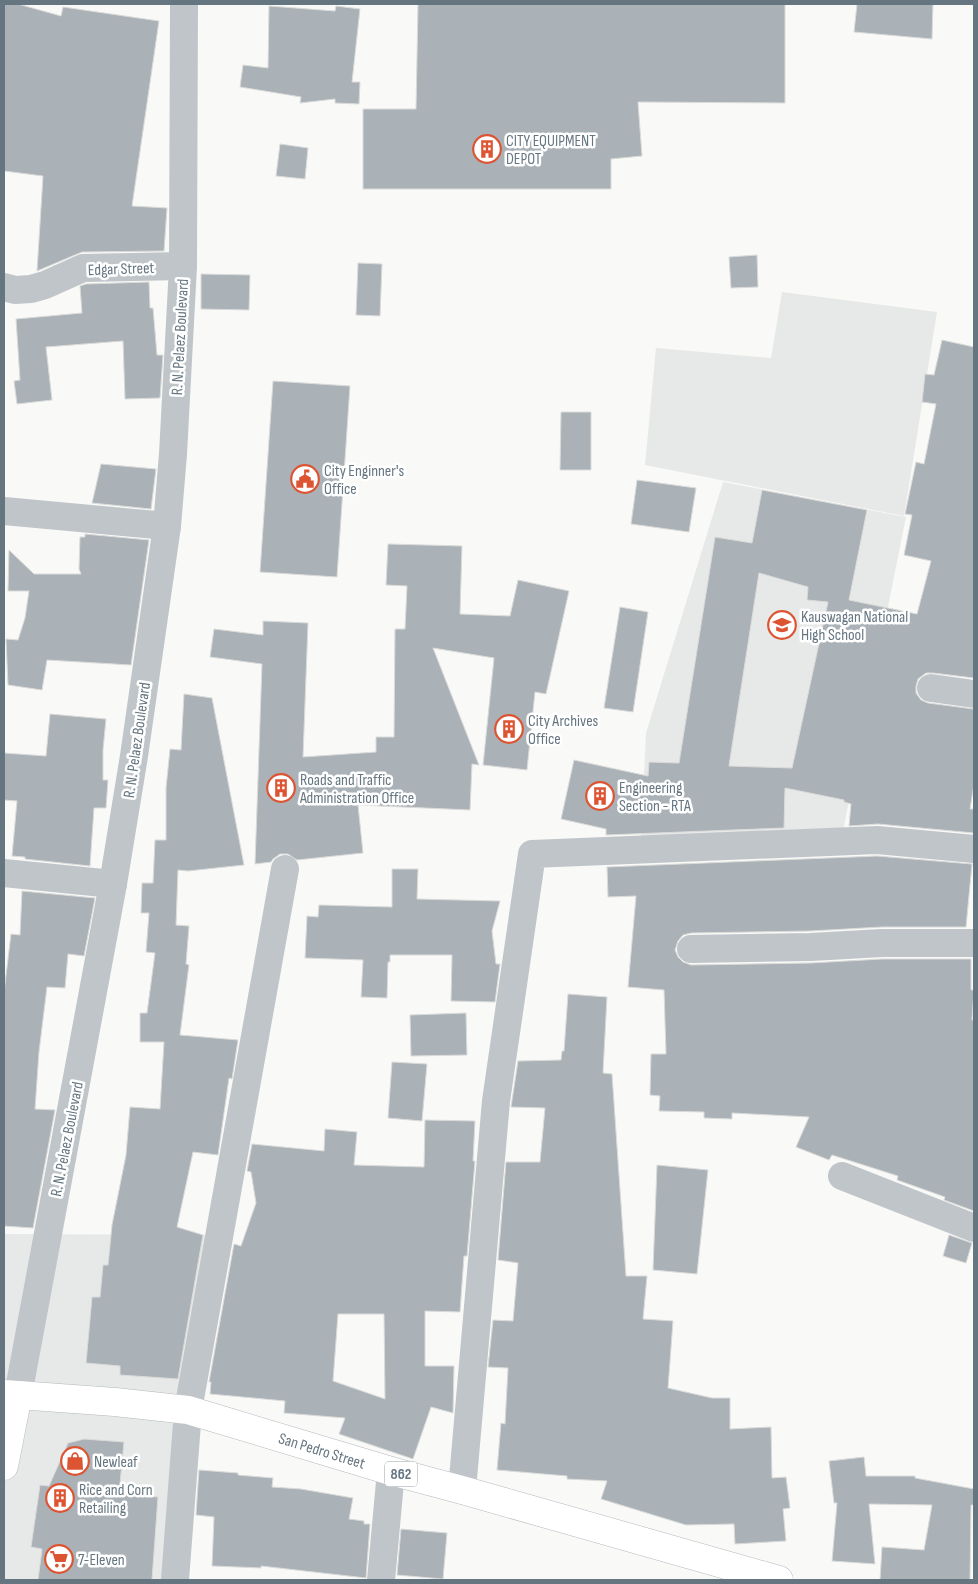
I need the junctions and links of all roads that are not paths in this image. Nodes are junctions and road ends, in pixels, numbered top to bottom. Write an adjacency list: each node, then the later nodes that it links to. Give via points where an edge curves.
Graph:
1 (184, 4): 2 (street, R. N. Pelaez Boulevard)
2 (183, 266): 3 (street, Edgar Street, via 83,268 31,289); 5 (street, R. N. Pelaez Boulevard)
3 (4, 287)
4 (4, 511): 5 (street)
5 (167, 526): 11 (street, R. N. Pelaez Boulevard)
6 (931, 688): 7 (street)
7 (974, 694)
8 (974, 849): 20 (street, via 876,840 532,854 496,1101)
9 (284, 869): 17 (street)
10 (4, 873): 11 (street)
11 (114, 884): 16 (street, R. N. Pelaez Boulevard)
12 (974, 943): 13 (street)
13 (691, 949)
14 (842, 1176): 15 (street)
15 (974, 1228)
16 (11, 1395): 17 (main road, San Pedro Street / 862); 18 (main road, R. N. Pelaez Boulevard)
17 (188, 1410): 19 (main road, San Pedro Street / 862); 21 (street)
18 (4, 1466)
19 (391, 1471): 20 (main road, San Pedro Street / 862); 22 (street)
20 (462, 1490): 23 (main road, San Pedro Street / 862)
21 (175, 1580)
22 (382, 1580)
23 (778, 1580)

